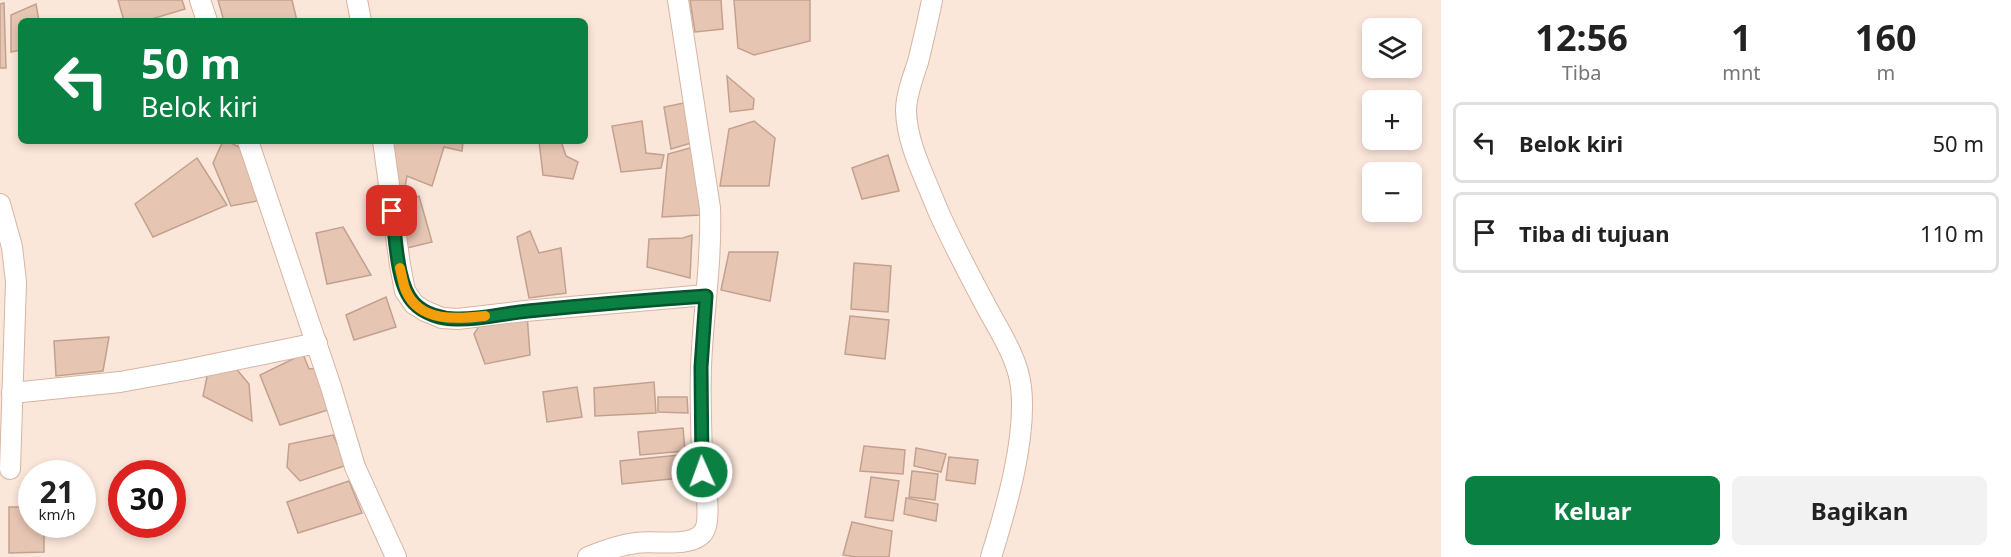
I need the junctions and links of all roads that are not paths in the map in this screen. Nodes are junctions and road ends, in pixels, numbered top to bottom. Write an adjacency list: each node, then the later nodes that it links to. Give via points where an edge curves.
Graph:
1 (200, 0): 5 (street)
2 (357, 0): 6 (street)
3 (678, 0): 10 (street, via 710,208)
4 (932, 0): 16 (street, via 908,95 908,132 950,240 1002,336 1021,386 1011,486)
5 (206, 18)
6 (361, 18)
7 (249, 144): 11 (street)
8 (383, 144): 10 (street, via 405,291 425,311 458,319)
9 (0, 204): 12 (street, via 12,247 16,282)
10 (706, 296): 15 (street, via 700,411 707,528 697,539 637,543)
11 (316, 343): 12 (street, via 131,380); 14 (street, via 355,467)
12 (12, 393): 13 (street)
13 (10, 469)
14 (396, 557)
15 (588, 557)
16 (991, 557)

